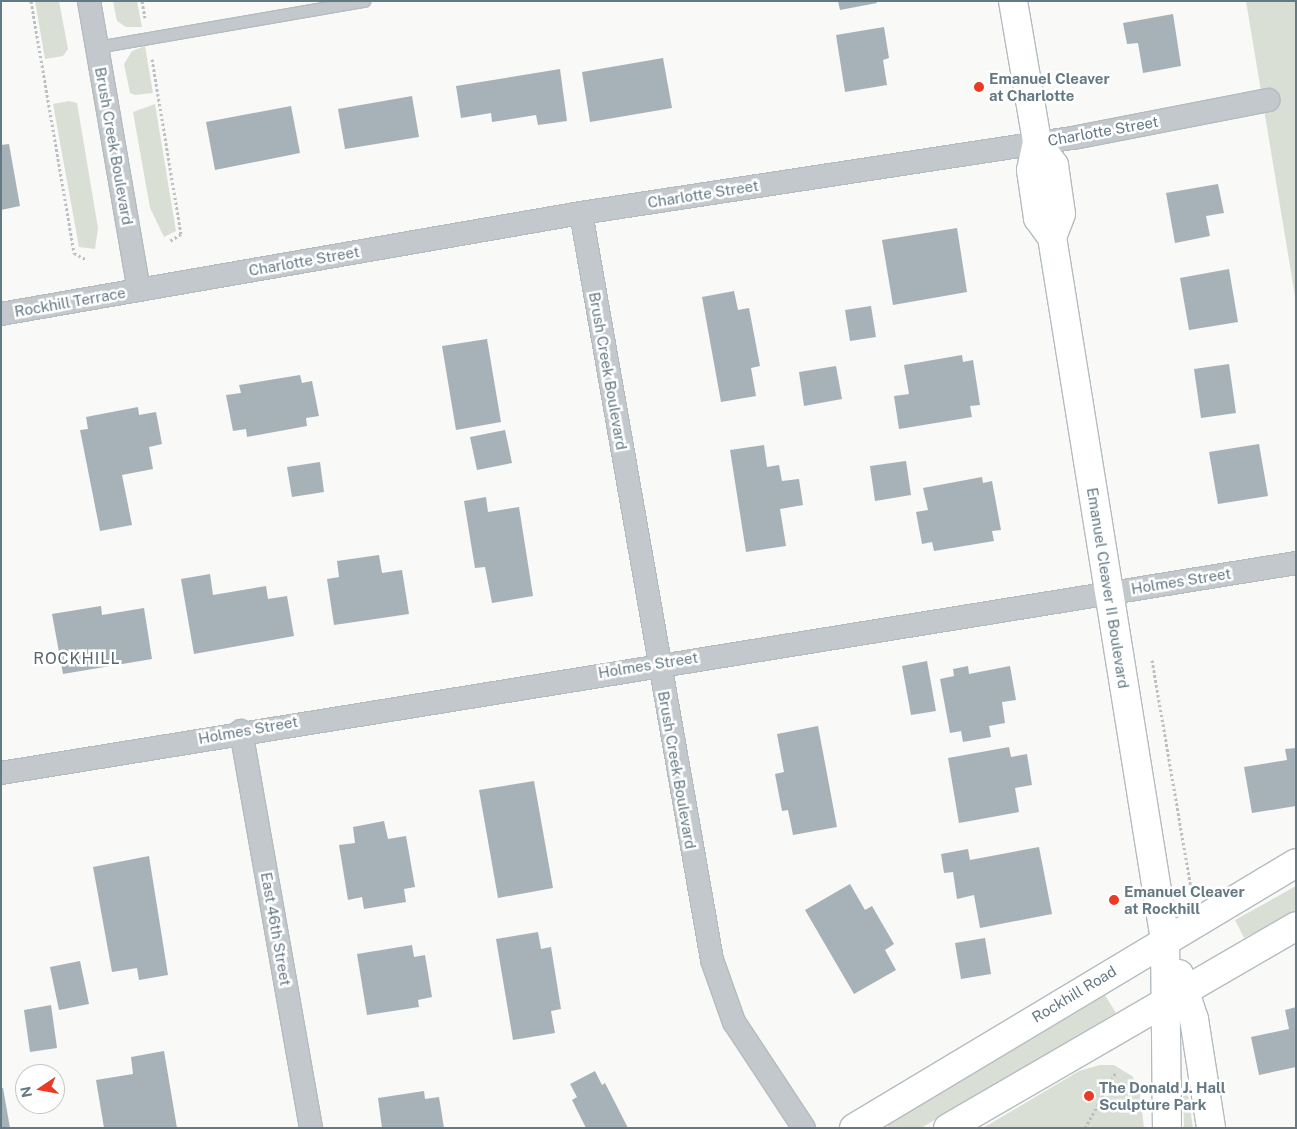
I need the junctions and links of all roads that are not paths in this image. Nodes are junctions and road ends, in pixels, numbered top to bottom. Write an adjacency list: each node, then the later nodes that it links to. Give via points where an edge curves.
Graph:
1 (89, 1): 4 (street, Brush Creek Boulevard)
2 (364, 1): 4 (lane)
3 (1014, 1): 6 (main road, Emanuel Cleaver II Boulevard)
4 (97, 47): 8 (street, Brush Creek Boulevard)
5 (1268, 100): 6 (street, Charlotte Street)
6 (1037, 142): 7 (street, Charlotte Street); 11 (main road, Emanuel Cleaver II Boulevard, via 1054,165 1061,214 1052,237)
7 (581, 213): 8 (street, Charlotte Street); 12 (street, Brush Creek Boulevard)
8 (139, 290): 9 (street, Rockhill Terrace)
9 (1, 314)
10 (1296, 563): 11 (street, Holmes Street)
11 (1109, 592): 12 (street, Holmes Street); 17 (main road, Emanuel Cleaver II Boulevard)
12 (659, 663): 13 (street, Holmes Street); 20 (street, Brush Creek Boulevard, via 712,960 734,1022)
13 (242, 731): 14 (street, Holmes Street); 19 (street, East 46th Street)
14 (1, 773)
15 (1296, 863): 17 (main road, Rockhill Road)
16 (1296, 926): 18 (main road)
17 (1165, 940): 18 (main road, Emanuel Cleaver II Boulevard); 21 (main road, Rockhill Road)
18 (1174, 995): 22 (main road); 23 (main road, Emanuel Cleaver II Boulevard); 24 (main road, Emanuel Cleaver II Boulevard)
19 (311, 1128)
20 (804, 1128)
21 (854, 1128)
22 (948, 1128)
23 (1167, 1128)
24 (1211, 1128)

